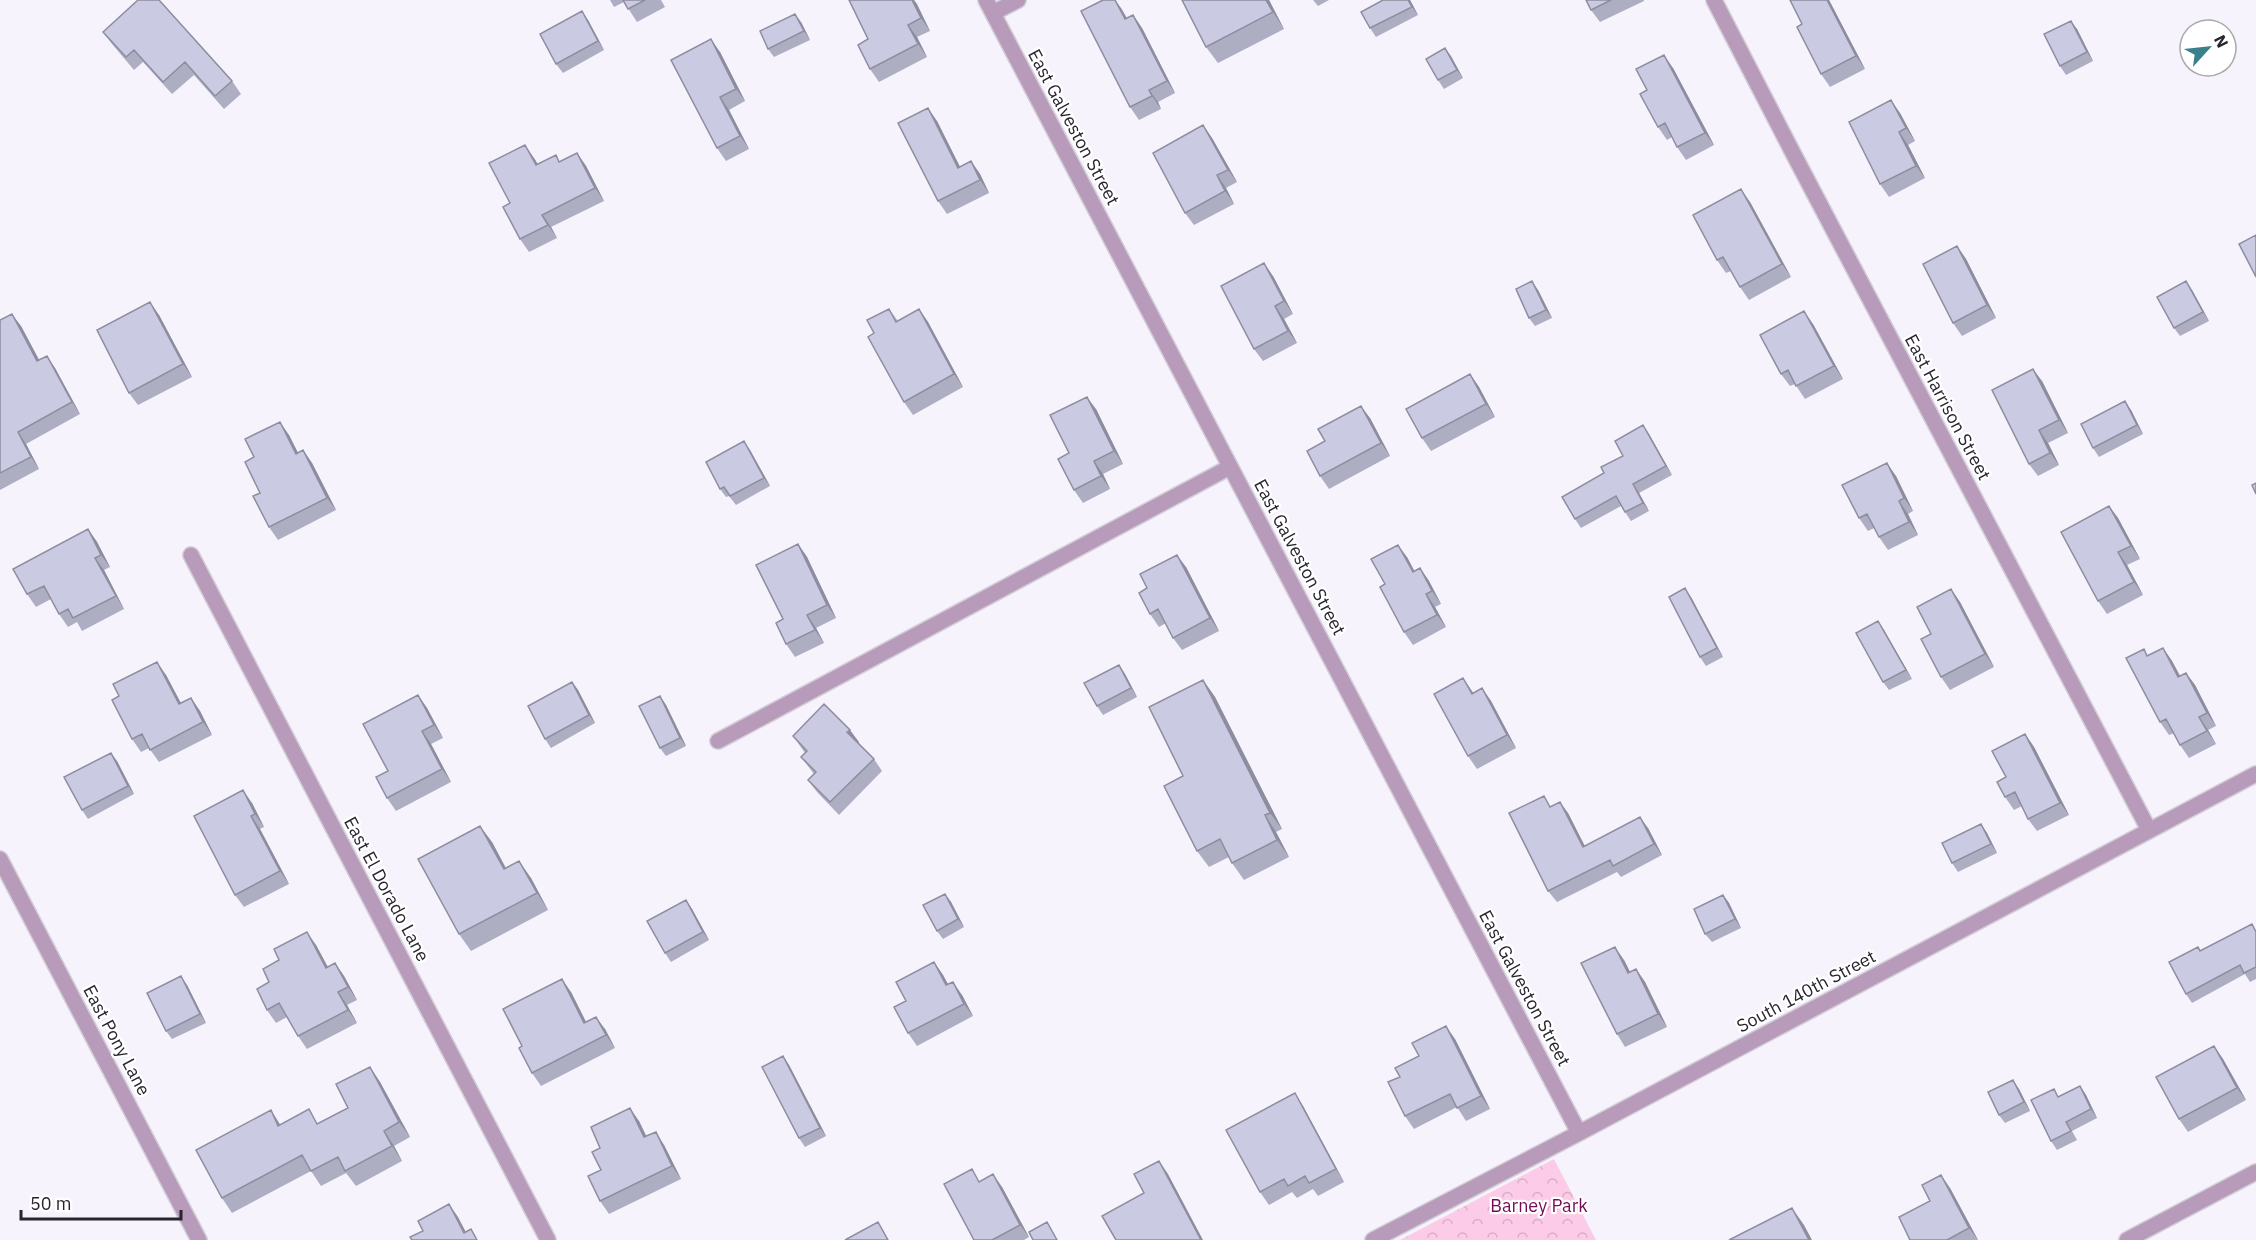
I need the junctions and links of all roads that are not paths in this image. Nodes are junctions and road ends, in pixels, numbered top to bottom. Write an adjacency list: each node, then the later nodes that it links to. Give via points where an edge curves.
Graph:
1 (1018, 0): 3 (street)
2 (1714, 0): 8 (street, East Harrison Street)
3 (989, 7): 4 (street, East Galveston Street)
4 (1230, 467): 6 (street); 10 (street, East Galveston Street)
5 (191, 555): 13 (street, East El Dorado Lane)
6 (718, 741)
7 (2256, 774): 8 (street, South 140th Street)
8 (2149, 830): 10 (street, South 140th Street)
9 (0, 859): 12 (street, East Pony Lane)
10 (1580, 1133): 14 (street, South 140th Street)
11 (2256, 1172): 15 (street)
12 (199, 1240)
13 (548, 1240)
14 (1373, 1240)
15 (2127, 1240)

